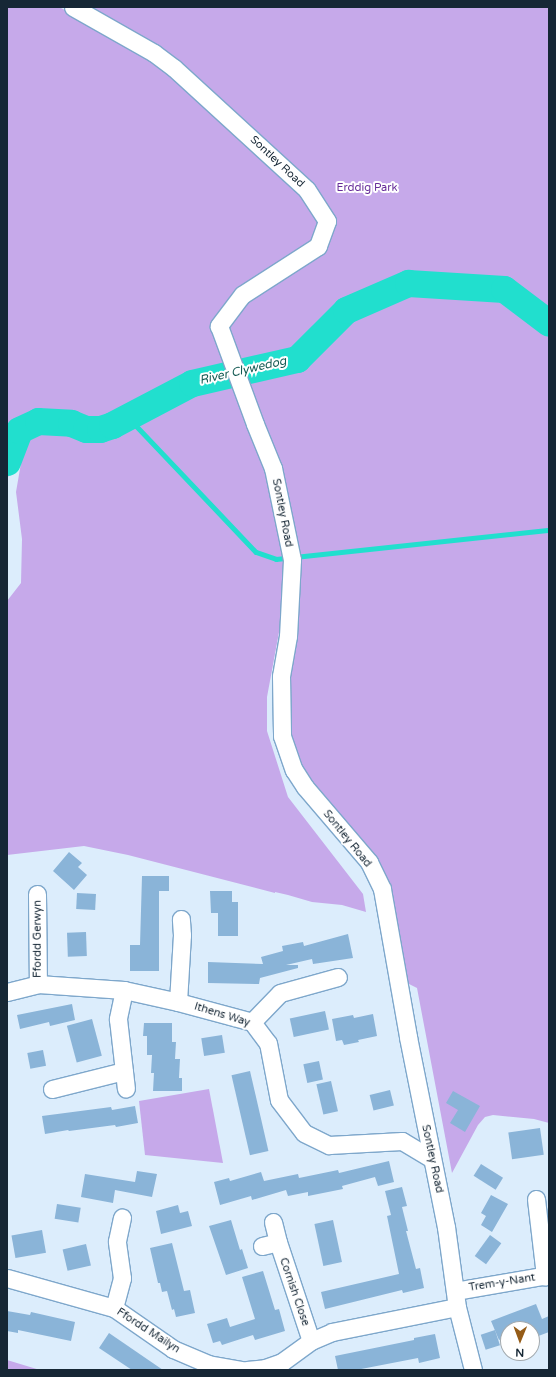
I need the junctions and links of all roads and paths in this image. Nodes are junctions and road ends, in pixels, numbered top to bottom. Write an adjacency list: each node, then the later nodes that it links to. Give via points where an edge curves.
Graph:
1 (73, 7): 13 (street, Sontley Road, via 154,53 174,68 307,190 327,221 318,246 242,295 219,326 273,468 291,556 288,636 281,676 282,736 294,770 305,788 369,862 382,889)
2 (37, 894): 5 (street, Ffordd Gerwyn)
3 (181, 919): 8 (street)
4 (338, 977): 9 (street, via 280,993)
5 (38, 984): 6 (street, Ithens Way); 7 (street, Ithens Way)
6 (124, 990): 8 (street, Ithens Way); 10 (street, via 118,1019)
7 (7, 992)
8 (178, 1002): 9 (street, Ithens Way)
9 (252, 1022): 13 (street, Ithens Way, via 268,1042 279,1100 304,1133 329,1145 402,1141)
10 (124, 1070): 11 (street); 12 (street)
11 (52, 1089)
12 (126, 1090)
13 (432, 1159): 19 (street, Sontley Road, via 446,1227)
14 (536, 1199): 17 (street)
15 (122, 1218): 20 (street, via 117,1241 122,1278)
16 (273, 1222): 21 (street, Cornish Close, via 270,1244)
17 (547, 1276): 19 (street, Trem-y-Nant)
18 (7, 1278): 20 (street, Ffordd Mailyn)
19 (456, 1299): 21 (street, via 332,1332); 24 (street, Sontley Road)
20 (114, 1308): 22 (street, Ffordd Mailyn, via 173,1349 208,1364)
21 (311, 1341): 23 (street, via 282,1362 265,1368)
22 (243, 1370)
23 (247, 1370)
24 (473, 1370)

